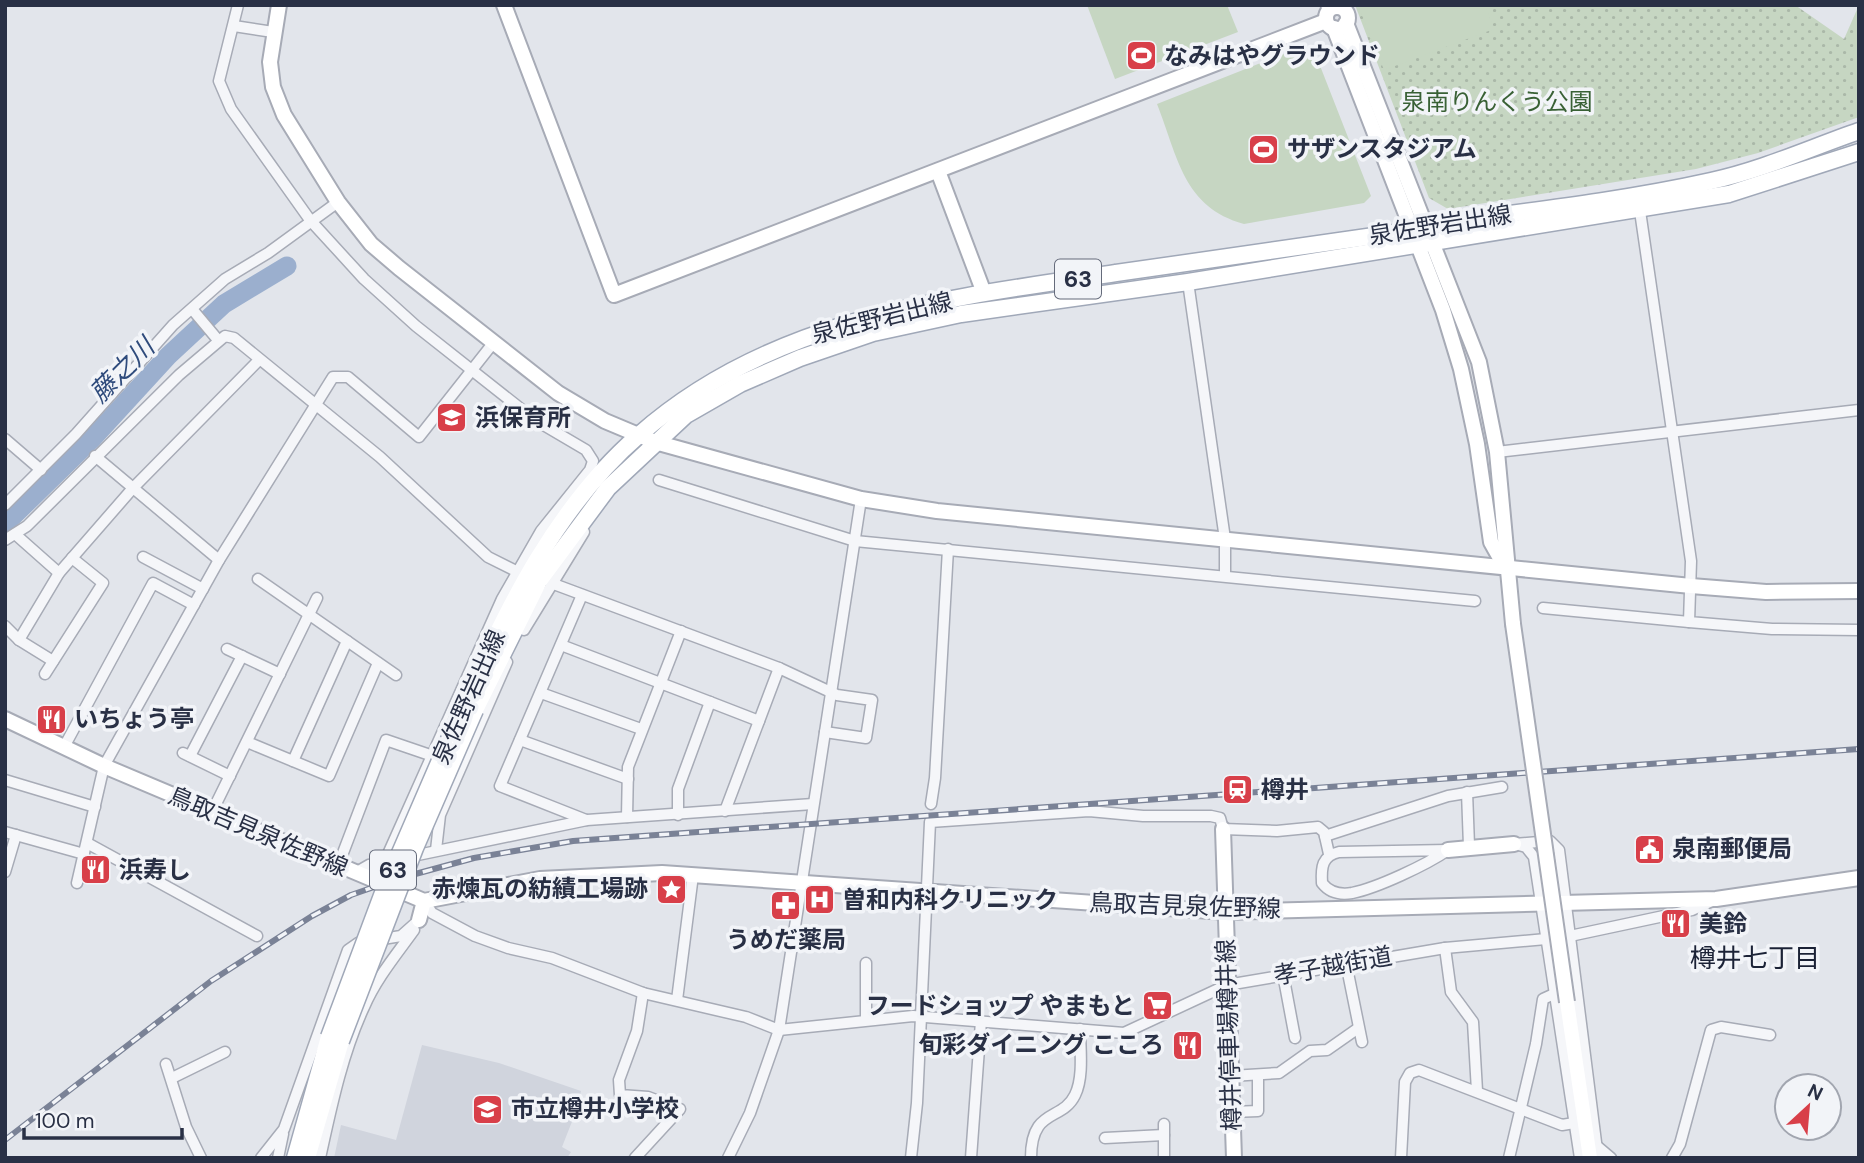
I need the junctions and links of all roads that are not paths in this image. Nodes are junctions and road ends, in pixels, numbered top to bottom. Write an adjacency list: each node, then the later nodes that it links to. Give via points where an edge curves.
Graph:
1 (238, 5): 5 (street)
2 (279, 5): 6 (street)
3 (504, 5): 9 (street, via 614,295)
4 (1334, 14): 9 (street); 13 (street)
5 (234, 26): 6 (street); 12 (street, via 219,81 231,109)
6 (273, 32): 10 (street, via 273,87 284,115)
7 (1857, 137): 13 (main road, 泉佐野岩出線 / 63, via 1713,181)
8 (1859, 152): 11 (main road, 泉佐野岩出線 / 63, via 1729,194)
9 (938, 171): 16 (street)
10 (338, 201): 12 (street); 19 (street, via 371,243)
11 (1640, 211): 14 (main road, 泉佐野岩出線 / 63); 24 (street)
12 (310, 220): 17 (street, via 225,279); 21 (street, via 364,279)
13 (1417, 228): 14 (street); 16 (main road, 泉佐野岩出線 / 63)
14 (1425, 245): 15 (main road, 泉佐野岩出線 / 63); 28 (street, via 1479,362); 44 (street, via 1461,369 1491,542)
15 (1188, 282): 27 (main road, 泉佐野岩出線 / 63, via 961,314 873,333 740,384 686,415); 37 (street)
16 (984, 293): 25 (main road, 泉佐野岩出線 / 63, via 817,331 738,366)
17 (193, 310): 18 (street); 30 (street, via 173,324)
18 (216, 338): 20 (street, via 233,338); 29 (street)
19 (494, 342): 21 (street); 25 (street, via 558,393)
20 (259, 360): 22 (street); 33 (street)
21 (471, 372): 22 (street, via 419,437 348,377 333,377); 45 (street, via 535,420 586,450 593,461)
22 (314, 405): 43 (street); 45 (street, via 380,457 488,557)
23 (1859, 410): 24 (street)
24 (1671, 433): 28 (street); 50 (street)
25 (637, 436): 27 (street); 78 (main road, 泉佐野岩出線 / 63, via 568,514 528,574 503,619)
26 (5, 439): 30 (street)
27 (655, 442): 31 (main road, 泉佐野岩出線 / 63); 34 (street)
28 (1497, 452): 44 (street, via 1507,544)
29 (95, 456): 33 (street); 36 (street)
30 (41, 470): 35 (street)
31 (618, 477): 49 (street); 78 (main road, 泉佐野岩出線 / 63, via 539,581)
32 (659, 480): 39 (street)
33 (133, 488): 42 (street); 43 (street)
34 (862, 499): 37 (street, via 937,511); 39 (street)
35 (7, 500)
36 (15, 534): 38 (street); 46 (street)
37 (1225, 538): 44 (street); 47 (street)
38 (5, 540)
39 (855, 541): 40 (street); 75 (street)
40 (948, 549): 47 (street); 95 (street)
41 (143, 557): 51 (street)
42 (72, 558): 46 (street); 68 (street, via 103,583)
43 (219, 560): 51 (street)
44 (1505, 568): 50 (street); 140 (street, bridge)
45 (516, 571): 86 (street)
46 (59, 573): 63 (street)
47 (1225, 576): 55 (street)
48 (258, 579): 58 (street)
49 (551, 583): 53 (street); 109 (street, via 508,659 440,815)
50 (1691, 586): 52 (street, via 1766,592); 59 (street)
51 (203, 589): 56 (street)
52 (1859, 591)
53 (582, 595): 62 (street); 65 (street)
54 (317, 598): 58 (street)
55 (1475, 601)
56 (194, 605): 85 (street, via 153,583); 88 (street)
57 (1543, 608): 59 (street)
58 (309, 614): 64 (street); 72 (street)
59 (1689, 622): 61 (street)
60 (5, 626): 63 (street)
61 (1859, 630)
62 (681, 631): 70 (street); 74 (street)
63 (19, 640): 68 (street)
64 (346, 641): 69 (street); 87 (street)
65 (561, 645): 74 (street); 76 (street)
66 (227, 649): 67 (street)
67 (242, 656): 72 (street); 89 (street, via 186,755)
68 (53, 661): 71 (street)
69 (378, 663): 73 (street); 87 (street, via 329,776)
70 (779, 668): 75 (street); 80 (street)
71 (45, 674)
72 (280, 674): 84 (street)
73 (396, 675)
74 (660, 683): 77 (street); 81 (street)
75 (832, 691): 82 (street); 82 (street, via 872,700 866,738)
76 (541, 693): 81 (street); 83 (street)
77 (710, 702): 80 (street); 99 (street, via 678,789)
78 (469, 708): 152 (main road, 泉佐野岩出線 / 63, bridge)
79 (5, 719): 85 (street, 鳥取吉見泉佐野線)
80 (759, 720): 97 (street)
81 (641, 729): 90 (street)
82 (825, 732): 94 (street)
83 (520, 740): 90 (street); 101 (street, via 500,786)
84 (247, 742): 87 (street); 89 (street)
85 (64, 747): 88 (street, 鳥取吉見泉佐野線)
86 (430, 755): 114 (street); 115 (street, via 386,740)
87 (293, 761)
88 (104, 766): 96 (street); 98 (street, 鳥取吉見泉佐野線)
89 (230, 776): 98 (street)
90 (628, 779): 100 (street)
91 (5, 780): 96 (street)
92 (1502, 787): 93 (street)
93 (1467, 792): 104 (street); 108 (street)
94 (813, 804): 97 (street); 121 (street)
95 (931, 804)
96 (95, 807): 106 (street)
97 (725, 811): 99 (street)
98 (212, 812): 115 (street, 鳥取吉見泉佐野線)
99 (678, 814): 100 (street)
100 (627, 817): 101 (street)
101 (587, 820): 109 (street)
102 (1223, 829): 104 (street, via 1318,827); 122 (street, via 1220,818 1211,816 1089,811 930,822); 127 (street, 樽井停車場樽井線)
103 (10, 834): 111 (street); 116 (street)
104 (1325, 836): 112 (street)
105 (1542, 841): 107 (street); 113 (street); 125 (street, via 1556,844 1559,850)
106 (87, 843): 111 (street); 129 (street)
107 (1514, 844): 108 (street); 113 (street, via 1526,847)
108 (1469, 846): 110 (street)
109 (436, 850): 114 (street)
110 (1448, 850): 112 (street); 112 (street, via 1431,862 1351,893 1335,892 1322,883 1322,866)
111 (84, 854): 120 (street)
112 (1329, 854)
113 (1534, 857): 126 (street)
114 (384, 863): 117 (street)
115 (338, 866): 117 (street, 鳥取吉見泉佐野線)
116 (5, 872)
117 (355, 873): 124 (street, 鳥取吉見泉佐野線)
118 (694, 875): 121 (street, 鳥取吉見泉佐野線); 124 (street, 鳥取吉見泉佐野線, via 607,873 540,878); 141 (street)
119 (1859, 878): 123 (street, 鳥取吉見泉佐野線)
120 (78, 883)
121 (799, 884): 122 (street, 鳥取吉見泉佐野線); 149 (street)
122 (928, 891): 127 (street, 鳥取吉見泉佐野線); 144 (street)
123 (1716, 899): 125 (street, 鳥取吉見泉佐野線); 130 (street, via 1692,910)
124 (425, 901): 128 (street); 139 (street, via 432,914 475,936 552,958)
125 (1565, 902): 126 (street, 鳥取吉見泉佐野線); 130 (street)
126 (1540, 903): 127 (street, 鳥取吉見泉佐野線); 131 (street)
127 (1225, 912): 138 (street, 樽井停車場樽井線)
128 (419, 920): 132 (street, via 401,936); 136 (street)
129 (257, 936)
130 (1570, 936): 165 (street)
131 (1546, 939): 133 (street, 孝子越街道); 140 (street)
132 (375, 942): 136 (street, via 382,950); 142 (street, via 358,943 348,950)
133 (1445, 948): 135 (street, 孝子越街道); 159 (street, via 1451,992 1473,1022)
134 (866, 963): 145 (street)
135 (1346, 963): 137 (street, 孝子越街道); 148 (street)
136 (383, 973): 143 (street)
137 (1283, 974): 138 (street, 孝子越街道); 151 (street)
138 (1227, 985): 147 (street, 孝子越街道, via 1125,1033); 157 (street, 樽井停車場樽井線)
139 (643, 993): 141 (street); 172 (street, via 619,1080 620,1094 648,1097 680,1109)
140 (1561, 998): 160 (street, via 1543,999); 162 (street); 165 (street)
141 (677, 1000): 149 (street)
142 (326, 1006): 143 (street, via 348,1016); 163 (street)
143 (362, 1012): 171 (street)
144 (920, 1018): 145 (street, 孝子越街道); 146 (street, 孝子越街道); 174 (street)
145 (866, 1020): 149 (street, 孝子越街道)
146 (981, 1021): 147 (street, 孝子越街道); 175 (street)
147 (1080, 1029): 176 (street, via 1076,1094 1068,1105 1047,1116 1033,1135)
148 (1357, 1029): 153 (street); 156 (street, via 1327,1050 1310,1051 1279,1073)
149 (779, 1030): 173 (street, via 750,1114)
150 (1770, 1035): 183 (street, via 1721,1027 1711,1030 1680,1144)
151 (1295, 1038)
152 (335, 1039): 169 (main road, 泉佐野岩出線 / 63); 170 (main road, 泉佐野岩出線 / 63)
153 (1362, 1042)
154 (225, 1052): 158 (street)
155 (166, 1064): 158 (street)
156 (1258, 1075): 157 (street); 161 (street, via 1258,1111)
157 (1231, 1076): 161 (street, 樽井停車場樽井線)
158 (172, 1078): 166 (street, via 186,1128)
159 (1477, 1091): 160 (street); 179 (street, via 1419,1070 1409,1073)
160 (1520, 1107): 162 (street, via 1562,1125); 180 (street)
161 (1232, 1112): 178 (street, 樽井停車場樽井線)
162 (1574, 1123): 181 (street)
163 (284, 1129): 167 (street); 168 (street)
164 (1105, 1138): 177 (street, via 1164,1130)
165 (1595, 1154): 182 (street)
166 (201, 1158)
167 (261, 1158)
168 (278, 1158)
169 (295, 1158)
170 (307, 1158)
171 (320, 1158)
172 (635, 1158)
173 (728, 1158)
174 (911, 1158)
175 (971, 1158)
176 (1031, 1158)
177 (1164, 1158)
178 (1234, 1158)
179 (1401, 1158)
180 (1509, 1158)
181 (1580, 1158)
182 (1611, 1158)
183 (1672, 1158)

